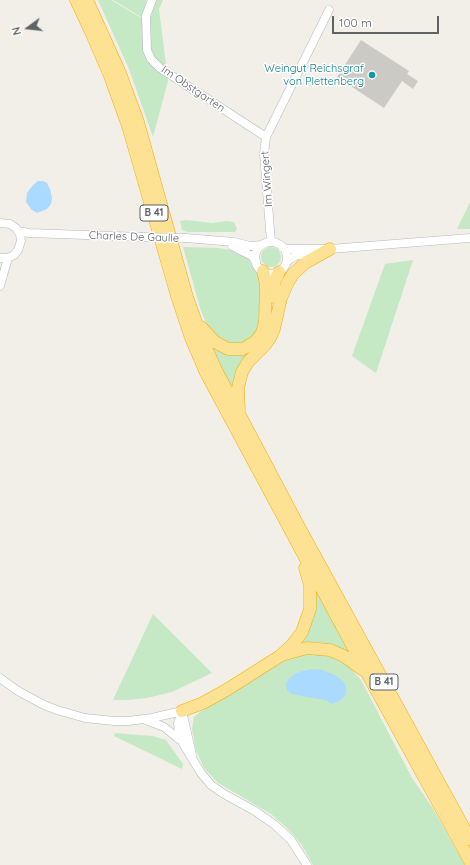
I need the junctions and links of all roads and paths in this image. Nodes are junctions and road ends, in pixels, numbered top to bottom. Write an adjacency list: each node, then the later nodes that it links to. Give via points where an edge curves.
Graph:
1 (76, 0): 24 (highway, B 41, via 110,76 128,126 191,338 206,373)
2 (87, 0): 21 (highway, B 41, via 120,73 138,122)
3 (152, 0): 5 (street, Im Obstgarten, via 146,16 147,50 151,59 160,68)
4 (330, 10): 5 (street, Im Wingert)
5 (266, 137): 11 (street, Im Wingert, via 264,154)
6 (0, 223): 7 (street, Charles De Gaulle, via 10,224)
7 (18, 231): 8 (street, Charles De Gaulle); 12 (street)
8 (52, 234): 10 (street, Charles De Gaulle, bridge); 12 (street, Charles De Gaulle, via 32,238)
9 (470, 238): 15 (street)
10 (217, 241): 13 (street, Charles De Gaulle, via 250,246); 17 (street, Charles De Gaulle, via 244,250)
11 (271, 242): 13 (street); 14 (street)
12 (21, 244): 16 (street, via 16,253)
13 (262, 245): 17 (street, via 257,252)
14 (283, 248): 15 (street); 18 (street, via 287,257)
15 (330, 248): 18 (street, via 295,256); 22 (highway, B 41, via 305,263 293,274 284,290)
16 (4, 258): 20 (street)
17 (256, 261): 19 (street)
18 (282, 267): 19 (street, via 271,274); 22 (highway, B 41, via 274,283)
19 (263, 271): 21 (highway, B 41, via 266,284 265,322 260,337 252,344 238,350 223,348)
20 (0, 286)
21 (196, 322): 23 (highway, B 41)
22 (275, 324): 23 (highway, B 41, via 267,342 248,362 240,377)
23 (239, 416): 32 (highway, B 41)
24 (300, 548): 25 (highway, B 41, via 310,585 310,609 302,632); 26 (highway, B 41)
25 (280, 656): 26 (highway, B 41, via 307,648 330,650 344,656); 28 (highway, B 41, via 222,693)
26 (367, 674): 33 (highway, B 41)
27 (0, 678): 29 (street, B 41, via 30,698 71,714 114,721)
28 (182, 711): 29 (street, B 41); 30 (street, via 178,723); 31 (street)
29 (143, 720): 30 (street, via 164,727)
30 (182, 741): 31 (street)
31 (193, 760): 34 (street, via 217,790 255,811 283,832 298,849)
32 (470, 839)
33 (470, 861)
34 (307, 865)

